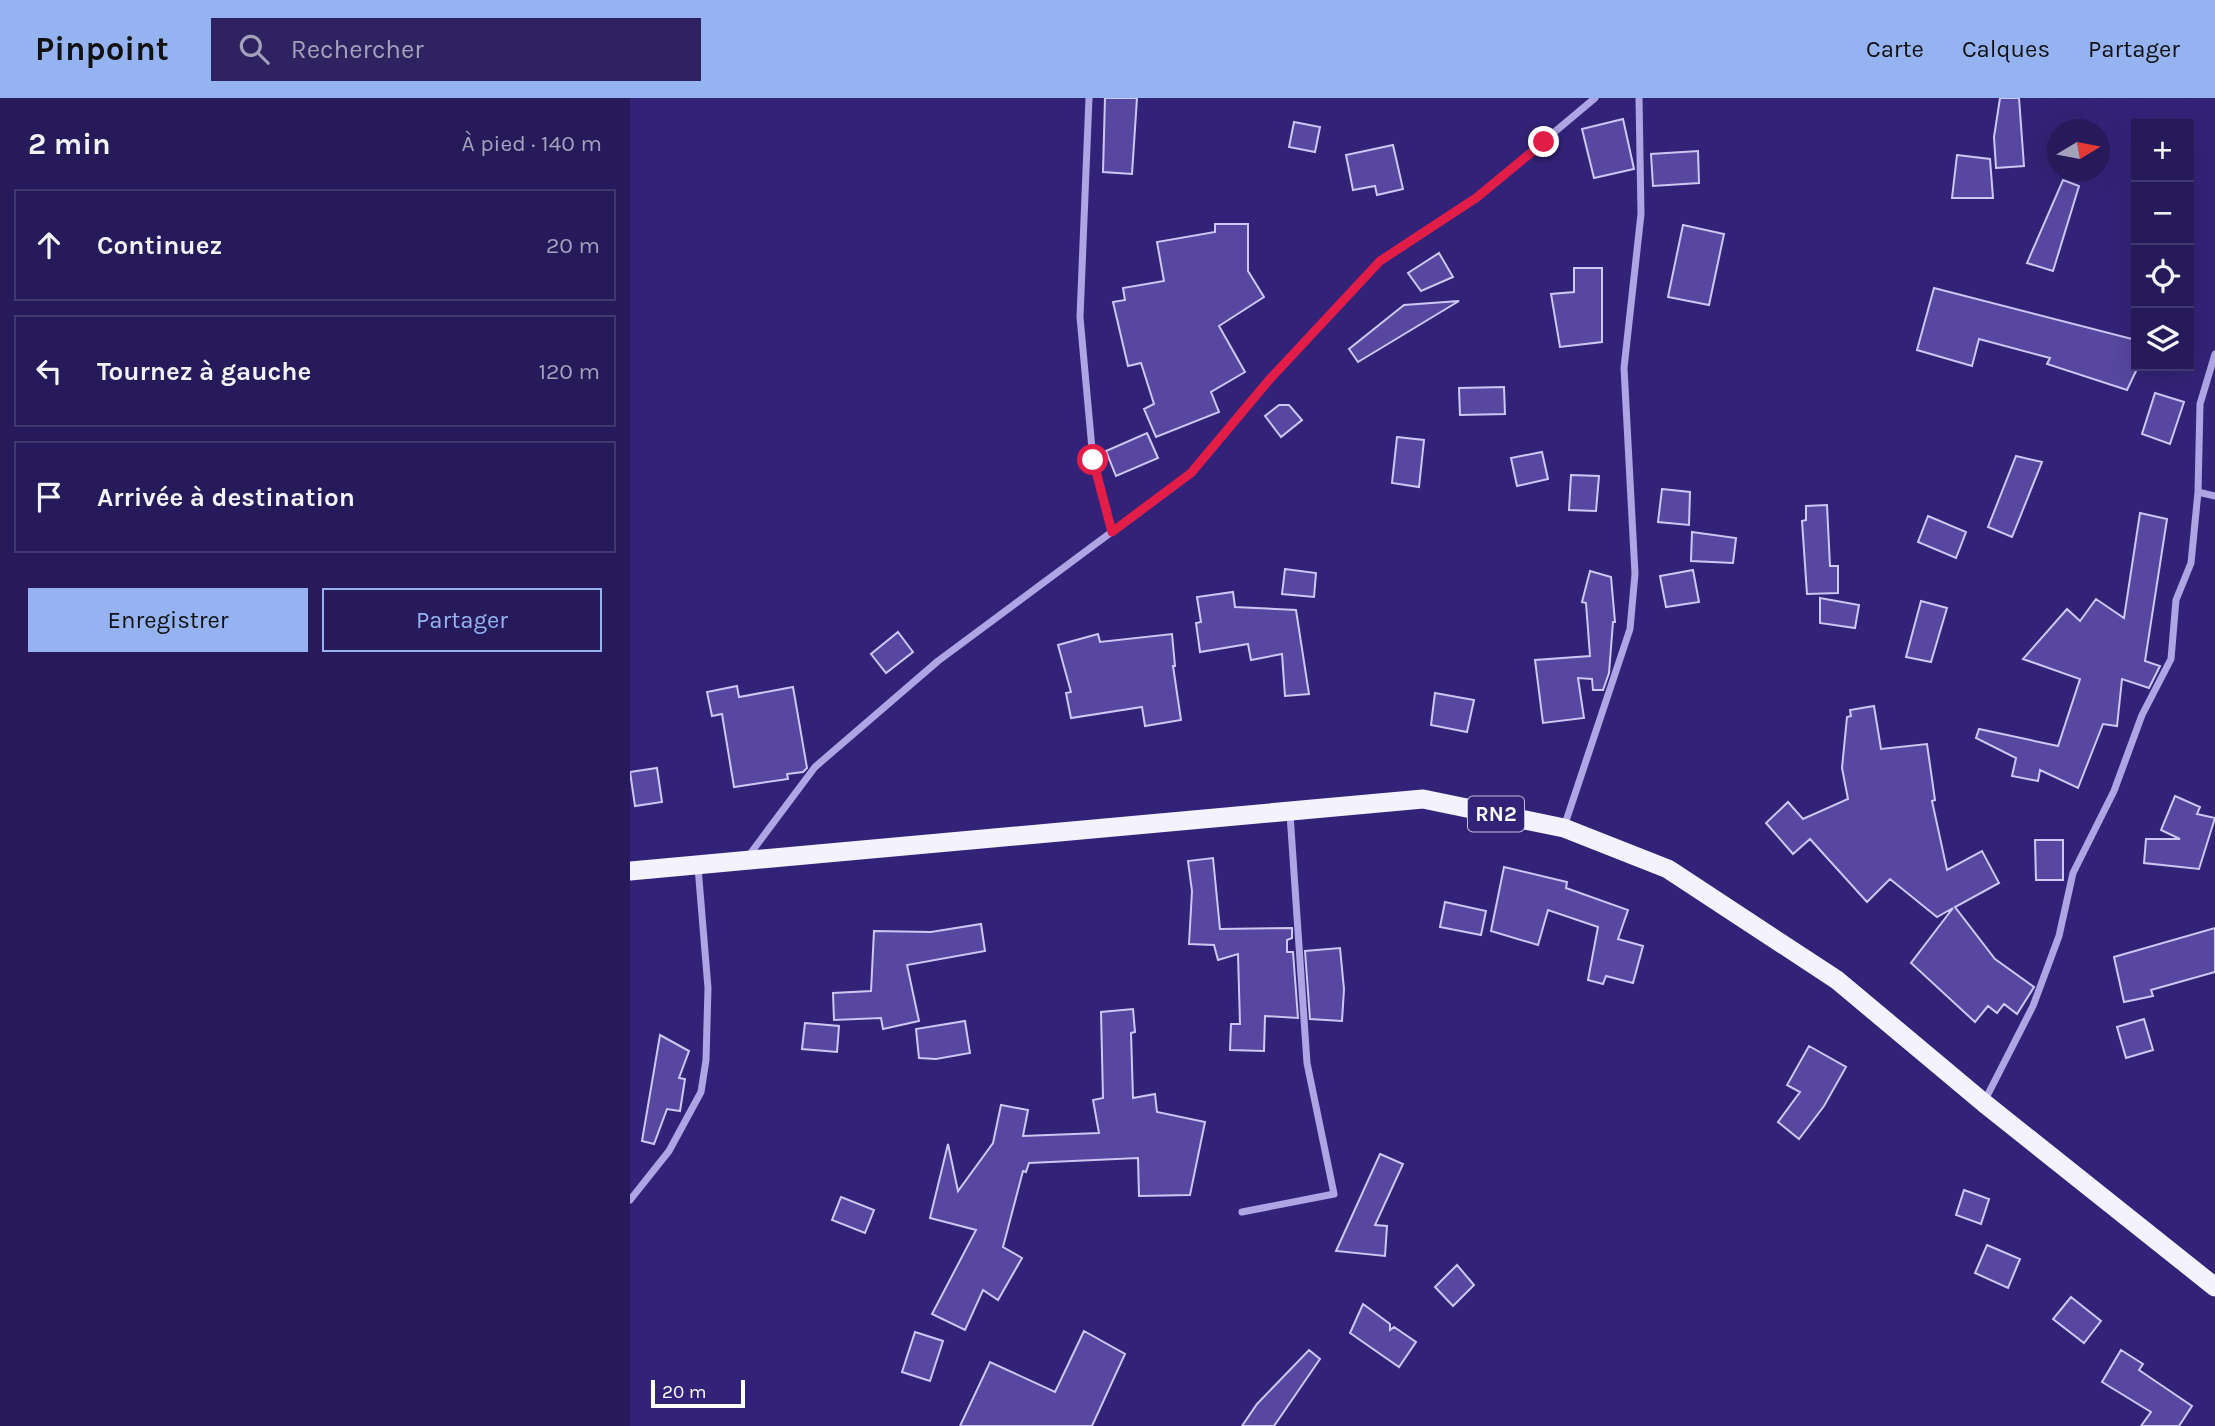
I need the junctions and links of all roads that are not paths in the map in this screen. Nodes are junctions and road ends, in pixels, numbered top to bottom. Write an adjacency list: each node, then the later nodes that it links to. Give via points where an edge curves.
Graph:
1 (1089, 98): 7 (street, via 1080,317 1093,460)
2 (1595, 98): 7 (street, via 1476,198 1380,261 1270,379 1191,473)
3 (1639, 98): 9 (street, via 1641,214 1624,368 1635,574 1630,629)
4 (2215, 354): 5 (street, via 2200,404)
5 (2199, 492): 6 (street); 13 (street, via 2191,562 2176,600 2171,659 2073,873 2059,936 2033,1006)
6 (2215, 496)
7 (1112, 532): 10 (street, via 938,661 815,767)
8 (1290, 810): 9 (highway, RN2, via 1423,799); 10 (highway, RN2); 15 (street, via 1307,1063 1334,1194)
9 (1564, 828): 13 (highway, RN2, via 1668,869 1837,980)
10 (746, 859): 11 (highway, RN2)
11 (697, 862): 12 (highway, RN2); 14 (street, via 708,988 701,1092 669,1151)
12 (630, 871)
13 (1984, 1103): 16 (highway, RN2)
14 (630, 1200)
15 (1242, 1212)
16 (2215, 1287)

